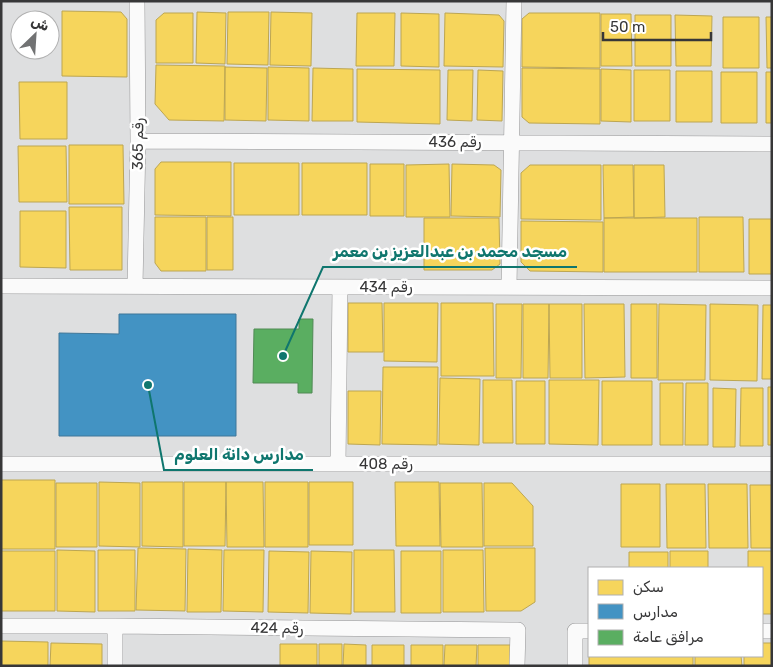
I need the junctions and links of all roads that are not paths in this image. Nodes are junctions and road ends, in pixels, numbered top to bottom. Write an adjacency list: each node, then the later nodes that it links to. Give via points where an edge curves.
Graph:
1 (138, 1): 3 (street, رقم 365)
2 (514, 1): 4 (street)
3 (138, 141): 4 (street, رقم 436); 7 (street, رقم 365)
4 (511, 143): 5 (street, رقم 436); 9 (street)
5 (772, 144)
6 (1, 286): 7 (street, رقم 434)
7 (135, 286): 8 (street, رقم 434)
8 (340, 287): 9 (street, رقم 434); 12 (street)
9 (509, 287): 10 (street, رقم 434)
10 (772, 288)
11 (1, 464): 12 (street, رقم 408)
12 (338, 464): 13 (street, رقم 408)
13 (772, 464)
14 (1, 626): 15 (street, رقم 424)
15 (116, 626): 17 (street); 18 (street, رقم 424, via 518,630)
16 (588, 631): 19 (street, via 575,631)
17 (115, 666)
18 (518, 666)
19 (575, 666)

